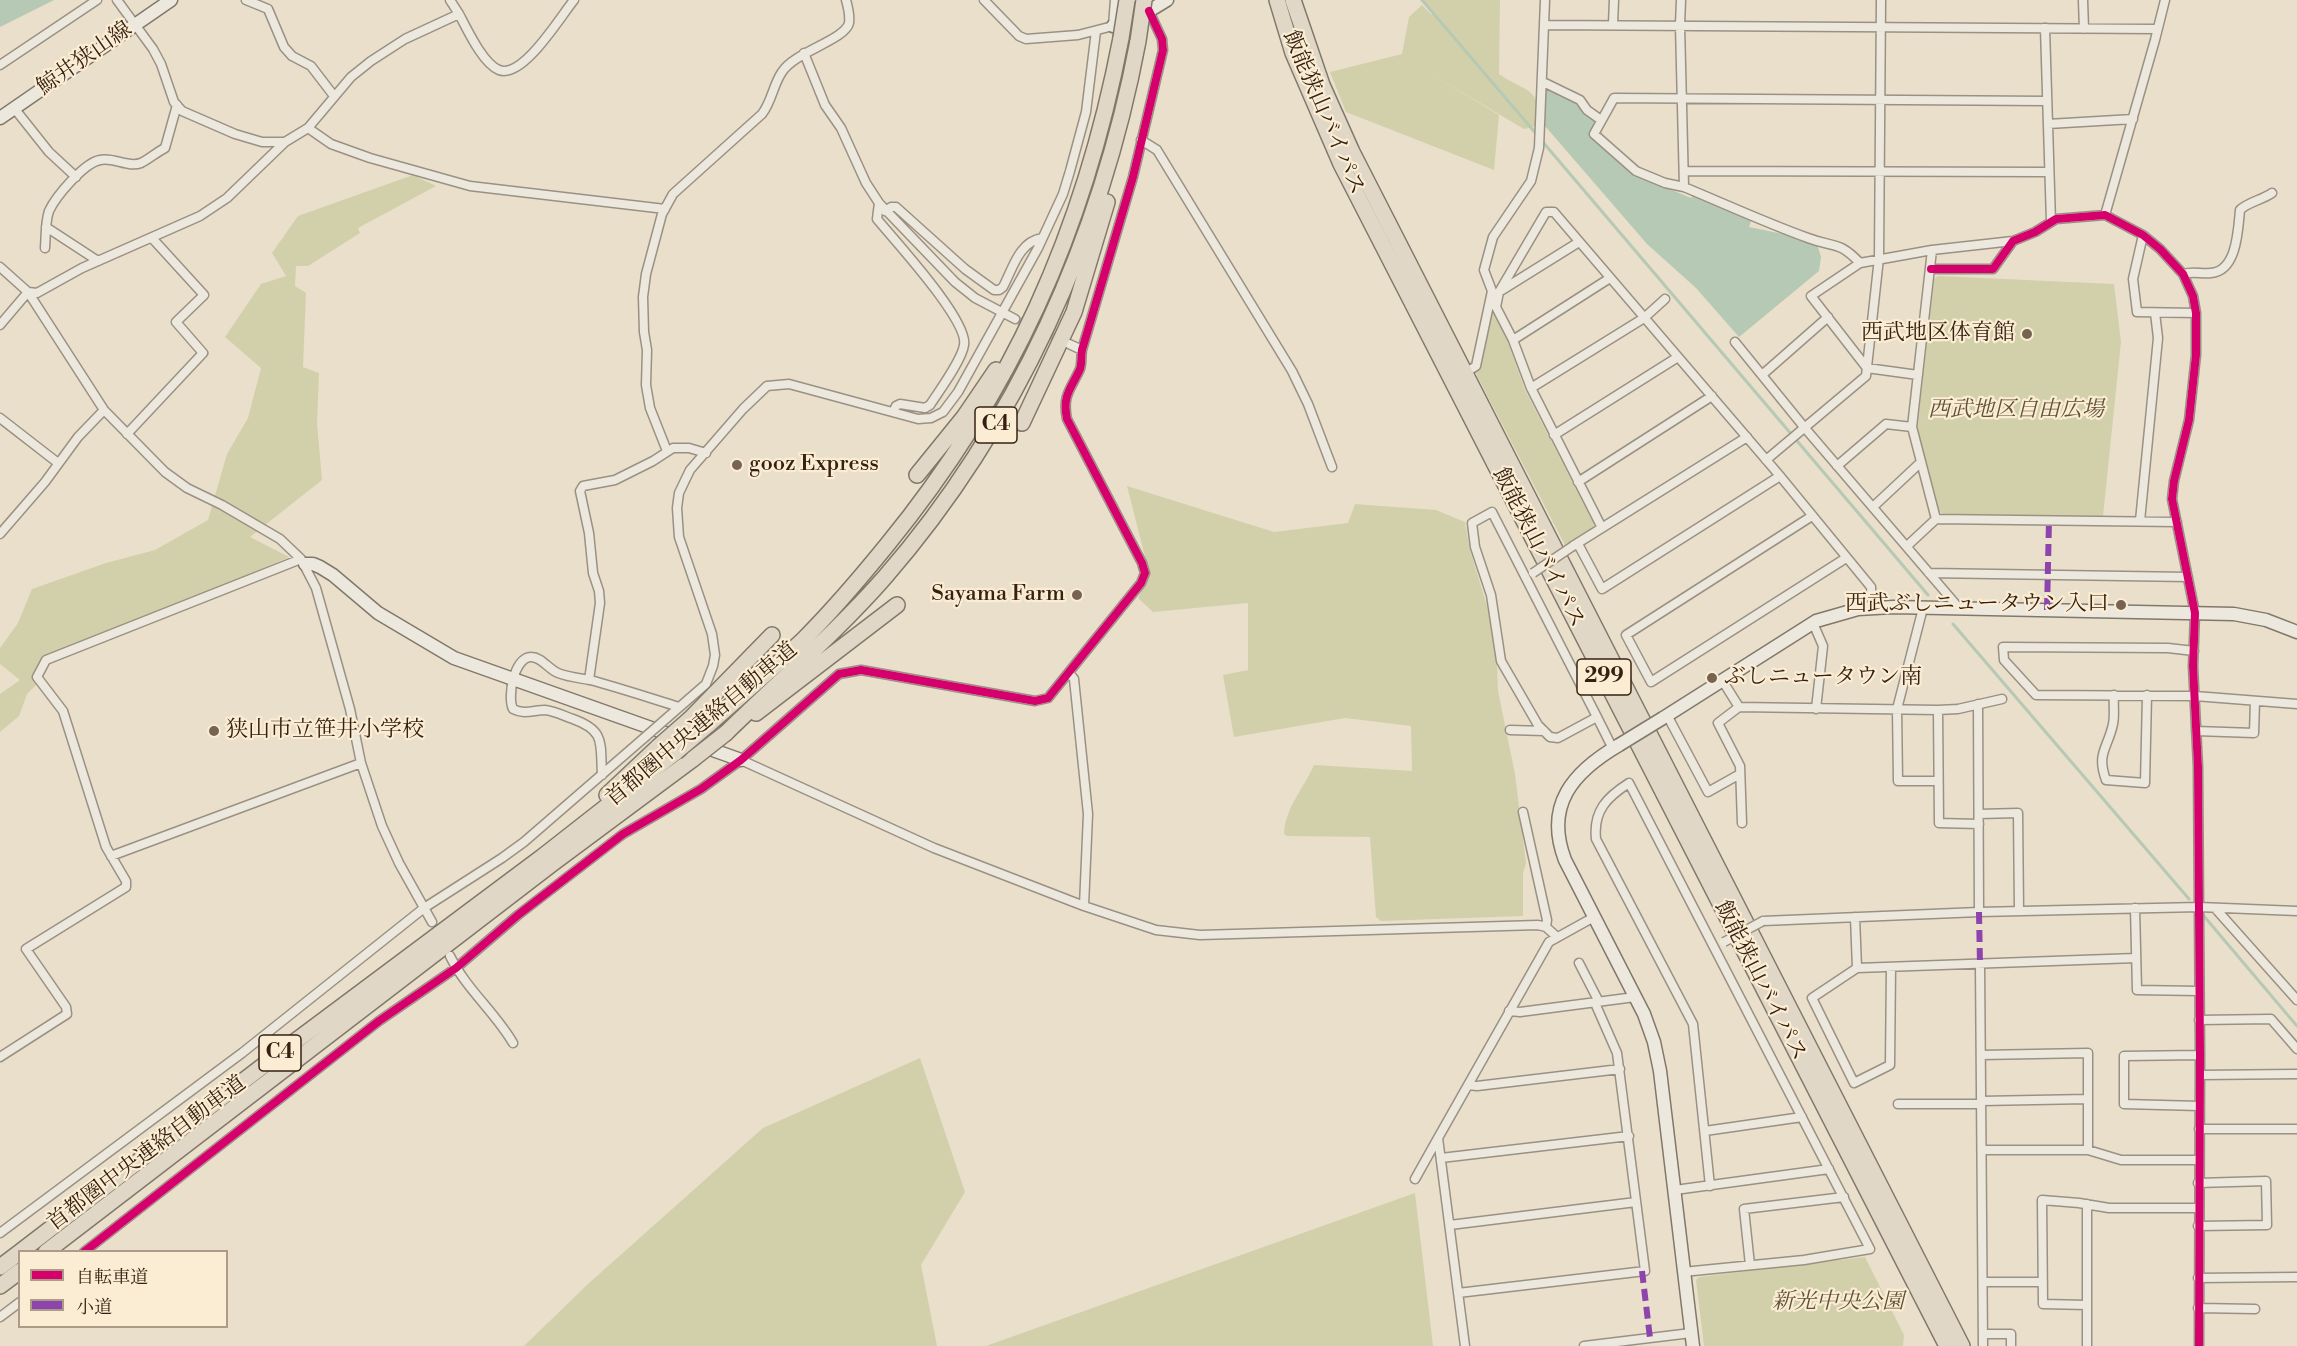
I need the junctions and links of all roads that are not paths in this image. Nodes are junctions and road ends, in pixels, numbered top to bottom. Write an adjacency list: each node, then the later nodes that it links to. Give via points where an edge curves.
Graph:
1 (97, 0): 33 (street)
2 (117, 0): 25 (street)
3 (171, 0): 25 (street, 鯨井狭山線)
4 (246, 0): 36 (street, via 268,9 284,47 311,66)
5 (450, 0): 21 (street)
6 (573, 0): 21 (street, via 534,52 508,71 498,70 489,62)
7 (846, 0): 32 (street, via 849,24 845,32)
8 (984, 0): 30 (street, via 1026,39)
9 (1115, 0): 31 (street)
10 (1127, 0): 31 (highway, 首都圏中央連絡自動車道 / C4, bridge)
11 (1167, 0): 20 (street)
12 (1277, 0): 260 (highway, 飯能狭山バイパス / 299, via 1293,53 1341,164)
13 (1293, 0): 92 (highway, 飯能狭山バイパス / 299, via 1322,85 1344,133)
14 (1545, 0): 23 (street)
15 (1614, 0): 22 (street)
16 (1681, 0): 24 (street)
17 (1881, 0): 26 (street)
18 (2083, 0): 28 (street)
19 (2165, 0): 29 (street)
20 (1146, 6): 31 (street); 34 (highway, 首都圏中央連絡自動車道 / C4, bridge); 47 (street, via 1162,39 1163,50)
21 (459, 14): 36 (street, via 405,39 371,61)
22 (1613, 24): 23 (street); 24 (street)
23 (1545, 25): 35 (street)
24 (1680, 25): 26 (street); 37 (street)
25 (134, 26): 40 (street, via 153,49); 41 (street, 鯨井狭山線)
26 (1881, 27): 27 (street); 38 (street)
27 (2045, 28): 28 (street); 39 (street)
28 (2084, 29): 29 (street)
29 (2157, 29): 43 (street)
30 (1096, 31): 31 (street); 63 (street, via 1086,112 1063,194)
31 (1117, 32): 68 (highway, 首都圏中央連絡自動車道 / C4, via 1103,122)
32 (804, 53): 55 (street, via 825,105); 56 (street, via 782,71 767,107 757,119 673,194)
33 (0, 65)
34 (1131, 79): 100 (highway, via 1116,168 1097,240 1074,312); 160 (highway, 首都圏中央連絡自動車道 / C4, via 1104,182 1073,269 998,422 945,501 885,576 823,642)
35 (1543, 82): 44 (street, via 1580,100); 92 (street, via 1541,130 1531,181 1493,237 1484,270 1492,291 1476,366)
36 (334, 96): 46 (street)
37 (1682, 99): 38 (street); 44 (street, via 1614,98); 49 (street)
38 (1880, 101): 39 (street); 50 (street)
39 (2047, 101): 45 (street)
40 (177, 105): 48 (street, via 182,111 235,134 262,142); 52 (street, via 165,148 140,163 91,163)
41 (14, 108): 42 (street, 鯨井狭山線); 52 (street, via 49,152)
42 (0, 118)
43 (2133, 119): 45 (street); 58 (street)
44 (1601, 120): 53 (street, via 1594,134 1636,171)
45 (2048, 124): 51 (street)
46 (308, 128): 48 (street); 56 (street, via 332,144 370,158 470,186)
47 (1141, 140): 89 (street); 112 (street, via 1157,150 1292,371)
48 (285, 142): 62 (street, via 227,198 200,216)
49 (1684, 171): 50 (street); 53 (street)
50 (1880, 172): 51 (street); 69 (street)
51 (2049, 172): 59 (street)
52 (76, 177): 60 (street, via 57,198)
53 (1684, 187): 71 (street, via 1810,239 1839,245)
54 (2272, 193): 74 (street, via 2240,210 2236,243 2222,270)
55 (879, 203): 57 (street); 98 (street, via 877,219 948,306 965,336 963,349 930,405 925,408 900,404)
56 (664, 209): 106 (street, via 643,297 646,385 650,408)
57 (885, 211): 63 (street, via 896,207 994,290 1003,287 1023,248); 80 (street, via 955,282)
58 (2105, 215): 59 (street); 61 (street)
59 (2051, 222): 64 (street)
60 (46, 227): 66 (street); 70 (street)
61 (2143, 235): 74 (street); 79 (street, via 2133,279 2137,312)
62 (152, 238): 70 (street); 103 (street, via 204,295 176,322 203,353)
63 (1042, 238): 80 (street)
64 (2013, 241): 67 (street); 73 (street, via 1993,269)
65 (1579, 242): 75 (street); 77 (street); 77 (street, via 1554,212 1546,212)
66 (45, 248)
67 (1932, 250): 69 (street); 73 (street)
68 (1060, 255): 113 (highway, via 993,375); 172 (highway, 首都圏中央連絡自動車道 / C4, bridge, via 1034,315 982,414 871,565 811,631 753,686)
69 (1879, 258): 71 (street); 91 (street)
70 (98, 261): 76 (street, via 37,293)
71 (1860, 263): 82 (street, via 1810,296)
72 (0, 267): 76 (street)
73 (1931, 269): 94 (street)
74 (2183, 274): 81 (street)
75 (1610, 278): 83 (street); 86 (street)
76 (28, 292): 85 (street); 97 (street)
77 (1499, 292): 86 (street, via 1496,307)
78 (1665, 298): 83 (street)
79 (2155, 312): 81 (street); 119 (street, via 2158,338)
80 (1001, 313): 84 (street); 98 (street, via 943,412 918,419)
81 (2196, 313): 120 (street, via 2194,384 2172,499)
82 (1828, 317): 91 (street); 93 (street)
83 (1644, 318): 90 (street); 95 (street)
84 (1015, 319)
85 (0, 325)
86 (1513, 340): 95 (street)
87 (1735, 342): 93 (street)
88 (1069, 344): 89 (street)
89 (1082, 350): 139 (street, via 1081,367 1067,392 1066,419 1145,573 1141,584)
90 (1678, 357): 96 (street); 104 (street)
91 (1868, 368): 94 (street); 102 (street, via 1866,376)
92 (1465, 373): 261 (highway, 飯能狭山バイパス / 299)
93 (1762, 375): 102 (street)
94 (1918, 375): 101 (street)
95 (1531, 388): 104 (street)
96 (1712, 396): 105 (street); 115 (street)
97 (104, 410): 103 (street); 109 (street)
98 (893, 412): 107 (street, via 789,384 767,386)
99 (0, 418): 109 (street)
100 (1022, 423)
101 (1912, 426): 110 (street); 111 (street, via 1886,424)
102 (1802, 429): 108 (street); 111 (street)
103 (127, 434): 126 (street, via 187,488 280,539)
104 (1554, 435): 115 (street)
105 (1747, 437): 108 (street); 121 (street)
106 (667, 451): 107 (street, via 689,448); 141 (street, via 615,480 583,486 580,491 600,603)
107 (706, 453): 150 (street, via 690,470 679,493 677,523 715,655 706,684)
108 (1766, 460): 114 (street)
109 (58, 463): 122 (street)
110 (1920, 463): 116 (street); 118 (street)
111 (1838, 466): 116 (street)
112 (1332, 467)
113 (916, 475)
114 (1780, 476): 117 (street); 123 (street, via 1602,589)
115 (1578, 482): 121 (street)
116 (1874, 506): 124 (street)
117 (1812, 516): 125 (street); 125 (street, via 1626,635 1651,682)
118 (1936, 519): 119 (street); 124 (street)
119 (2140, 521): 120 (street)
120 (2177, 522): 129 (street)
121 (1602, 528): 123 (street)
122 (0, 534)
123 (1576, 545): 128 (street, bridge)
124 (1907, 546): 127 (street)
125 (1846, 558): 131 (street, via 1871,587)
126 (303, 562): 140 (street, via 320,567 385,618 454,658); 163 (street, via 316,588); 171 (street, via 45,660 37,677 63,711)
127 (1929, 573): 129 (street); 133 (street)
128 (1529, 575): 155 (street); 158 (street, via 1492,512 1472,523 1491,596 1501,661)
129 (2188, 577): 134 (street)
130 (897, 605): 160 (highway, via 773,702)
131 (1872, 608): 132 (street); 135 (street, via 1844,611)
132 (1923, 608): 133 (street); 153 (street)
133 (1959, 608): 134 (street)
134 (2195, 613): 136 (street, via 2252,616); 138 (street)
135 (1813, 623): 142 (street); 152 (street, via 1823,646)
136 (2297, 632)
137 (772, 635): 172 (highway, bridge, via 690,719)
138 (2194, 651): 143 (street, via 2003,647 2004,660 2036,695); 145 (street)
139 (1070, 674): 162 (street, via 1048,698 1035,701 850,670 839,674); 173 (street, via 1074,679 1088,814)
140 (514, 678): 141 (street, via 519,664 533,657 560,674); 162 (street); 165 (street, via 510,695 513,708 519,712 553,711 596,730)
141 (589, 680): 150 (street)
142 (1722, 680): 151 (street); 156 (street)
143 (2114, 695): 144 (street); 144 (street, via 2113,725 2103,748 2102,769 2106,780 2145,783)
144 (2147, 695): 145 (street)
145 (2195, 696): 147 (street); 159 (street)
146 (2002, 699): 148 (street)
147 (2255, 701): 149 (street); 159 (street, via 2254,733)
148 (1978, 704): 154 (street); 168 (street)
149 (2297, 704)
150 (679, 707): 165 (street, bridge)
151 (1739, 707): 152 (street); 164 (street, via 1718,723 1738,758)
152 (1816, 709): 153 (street)
153 (1897, 709): 154 (street); 166 (street, via 1898,781)
154 (1938, 710): 166 (street)
155 (1597, 717): 158 (street, via 1558,738 1550,737); 161 (street)
156 (1665, 717): 161 (street, bridge); 164 (street, via 1708,792)
157 (1510, 730): 158 (street)
158 (1544, 730)
159 (2196, 730): 174 (street)
160 (726, 733): 236 (highway, 首都圏中央連絡自動車道 / C4, bridge)
161 (1616, 747): 181 (street, via 1576,777 1565,794 1559,816 1561,849)
162 (741, 760): 173 (street, via 934,848); 192 (street, via 701,789 623,834)
163 (361, 763): 171 (street); 175 (street, via 382,826)
164 (1740, 774): 169 (street)
165 (602, 775): 175 (street, via 502,858)
166 (1938, 782): 170 (street, via 1939,823)
167 (1523, 812): 184 (street)
168 (1979, 814): 170 (street); 178 (street, via 2018,813)
169 (1742, 823)
170 (1979, 825): 180 (street)
171 (111, 856): 204 (street, via 126,887 26,949 67,1014)
172 (542, 857): 235 (highway, 首都圏中央連絡自動車道 / C4)
173 (1084, 906): 184 (street, via 1155,930 1183,934)
174 (2199, 907): 176 (street); 177 (street); 194 (street)
175 (424, 908): 183 (street); 234 (street, via 242,1053)
176 (2135, 908): 178 (street); 188 (street)
177 (2215, 908): 179 (street); 196 (street)
178 (2019, 911): 180 (street)
179 (2297, 911)
180 (1979, 912): 182 (street)
181 (1594, 917): 185 (street); 195 (street)
182 (1855, 917): 186 (street, bridge, via 1763,921); 193 (street)
183 (432, 922)
184 (1546, 927): 185 (street)
185 (1557, 937): 198 (street, via 1549,942)
186 (1715, 950): 213 (street); 216 (street, via 1629,783 1612,794 1599,810 1594,828 1596,839 1693,1024)
187 (450, 956): 192 (street)
188 (2136, 958): 190 (street); 194 (street, via 2137,990)
189 (1579, 963): 197 (street)
190 (1980, 964): 191 (street); 202 (street)
191 (1891, 967): 193 (street); 193 (street, via 1890,1065 1854,1083 1812,998)
192 (456, 968): 200 (street); 237 (street, via 379,1021)
193 (1857, 968)
194 (2199, 991): 199 (street)
195 (1635, 997): 197 (street); 227 (street, via 1658,1058)
196 (2297, 1000)
197 (1597, 1003): 198 (street); 205 (street)
198 (1509, 1011): 208 (street)
199 (2199, 1020): 201 (street, via 2271,1019); 203 (street)
200 (513, 1043)
201 (2297, 1049)
202 (1981, 1055): 209 (street, via 2088,1053); 210 (street)
203 (2200, 1055): 207 (street); 212 (street, via 2124,1056 2124,1104)
204 (0, 1058)
205 (1620, 1068): 208 (street); 217 (street)
206 (2297, 1074): 207 (street)
207 (2200, 1075): 212 (street)
208 (1468, 1085): 218 (street)
209 (2088, 1099): 210 (street); 220 (street)
210 (1981, 1102): 211 (street); 219 (street)
211 (1898, 1104)
212 (2199, 1106): 214 (street)
213 (1802, 1117): 216 (street); 223 (street)
214 (2199, 1129): 215 (street); 222 (street)
215 (2297, 1129)
216 (1705, 1131): 226 (street)
217 (1629, 1136): 221 (street); 229 (street)
218 (1438, 1138): 221 (street); 224 (street)
219 (1982, 1150): 220 (street); 245 (street)
220 (2088, 1150): 222 (street, via 2121,1160)
221 (1442, 1158): 232 (street)
222 (2198, 1160): 225 (street)
223 (1829, 1169): 226 (street); 228 (street)
224 (1415, 1179)
225 (2198, 1183): 231 (street); 233 (street, via 2266,1181 2266,1225)
226 (1710, 1186): 227 (street)
227 (1675, 1190): 242 (street)
228 (1844, 1197): 239 (street, via 1744,1209); 239 (street, via 1870,1249)
229 (1636, 1202): 232 (street); 248 (street, via 1645,1271)
230 (2087, 1204): 231 (street, via 2109,1208); 246 (street, via 2042,1200); 250 (street)
231 (2198, 1208): 233 (street)
232 (1450, 1226): 248 (street)
233 (2198, 1226): 244 (street)
234 (0, 1233)
235 (23, 1250)
236 (47, 1250)
237 (85, 1250)
238 (18, 1254): 240 (highway, 首都圏中央連絡自動車道 / C4)
239 (1750, 1265): 242 (street)
240 (0, 1267)
241 (18, 1272): 247 (highway)
242 (1683, 1272): 254 (street)
243 (2297, 1277): 244 (street)
244 (2198, 1278): 251 (street)
245 (1983, 1282): 246 (street); 255 (street)
246 (2043, 1282): 250 (street, via 2043,1304)
247 (0, 1286)
248 (1458, 1293): 257 (street)
249 (18, 1304): 253 (street)
250 (2087, 1305): 264 (street)
251 (2198, 1308): 252 (street); 265 (street)
252 (2255, 1309)
253 (0, 1317)
254 (1691, 1333): 256 (street); 259 (street)
255 (1983, 1334): 262 (street); 263 (street, via 2011,1334)
256 (1654, 1342): 258 (street)
257 (1465, 1346)
258 (1584, 1346)
259 (1693, 1346)
260 (1947, 1346)
261 (1962, 1346)
262 (1983, 1346)
263 (2011, 1346)
264 (2087, 1346)
265 (2199, 1346)

